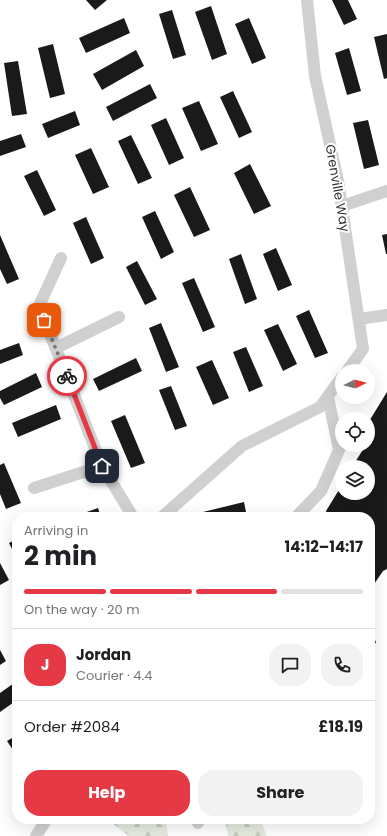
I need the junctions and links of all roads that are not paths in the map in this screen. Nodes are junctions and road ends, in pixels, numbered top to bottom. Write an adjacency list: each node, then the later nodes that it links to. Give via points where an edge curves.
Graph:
1 (307, 0): 3 (lane, Grenville Way, via 315,76)
2 (387, 191): 3 (lane)
3 (342, 206): 7 (lane, Grenville Way)
4 (61, 258): 8 (lane, via 39,306)
5 (387, 315): 7 (lane)
6 (119, 317): 8 (lane)
7 (359, 319): 9 (lane, Grenville Way, via 363,349)
8 (56, 348): 12 (lane)
9 (352, 364)
10 (335, 387): 11 (lane)
11 (328, 397): 15 (lane, via 320,407 242,446); 16 (lane, via 339,450 321,491)
12 (102, 466): 13 (lane); 14 (lane)
13 (34, 488)
14 (130, 512)
15 (168, 512)
16 (301, 512)
17 (44, 824): 18 (lane)
18 (36, 836)

